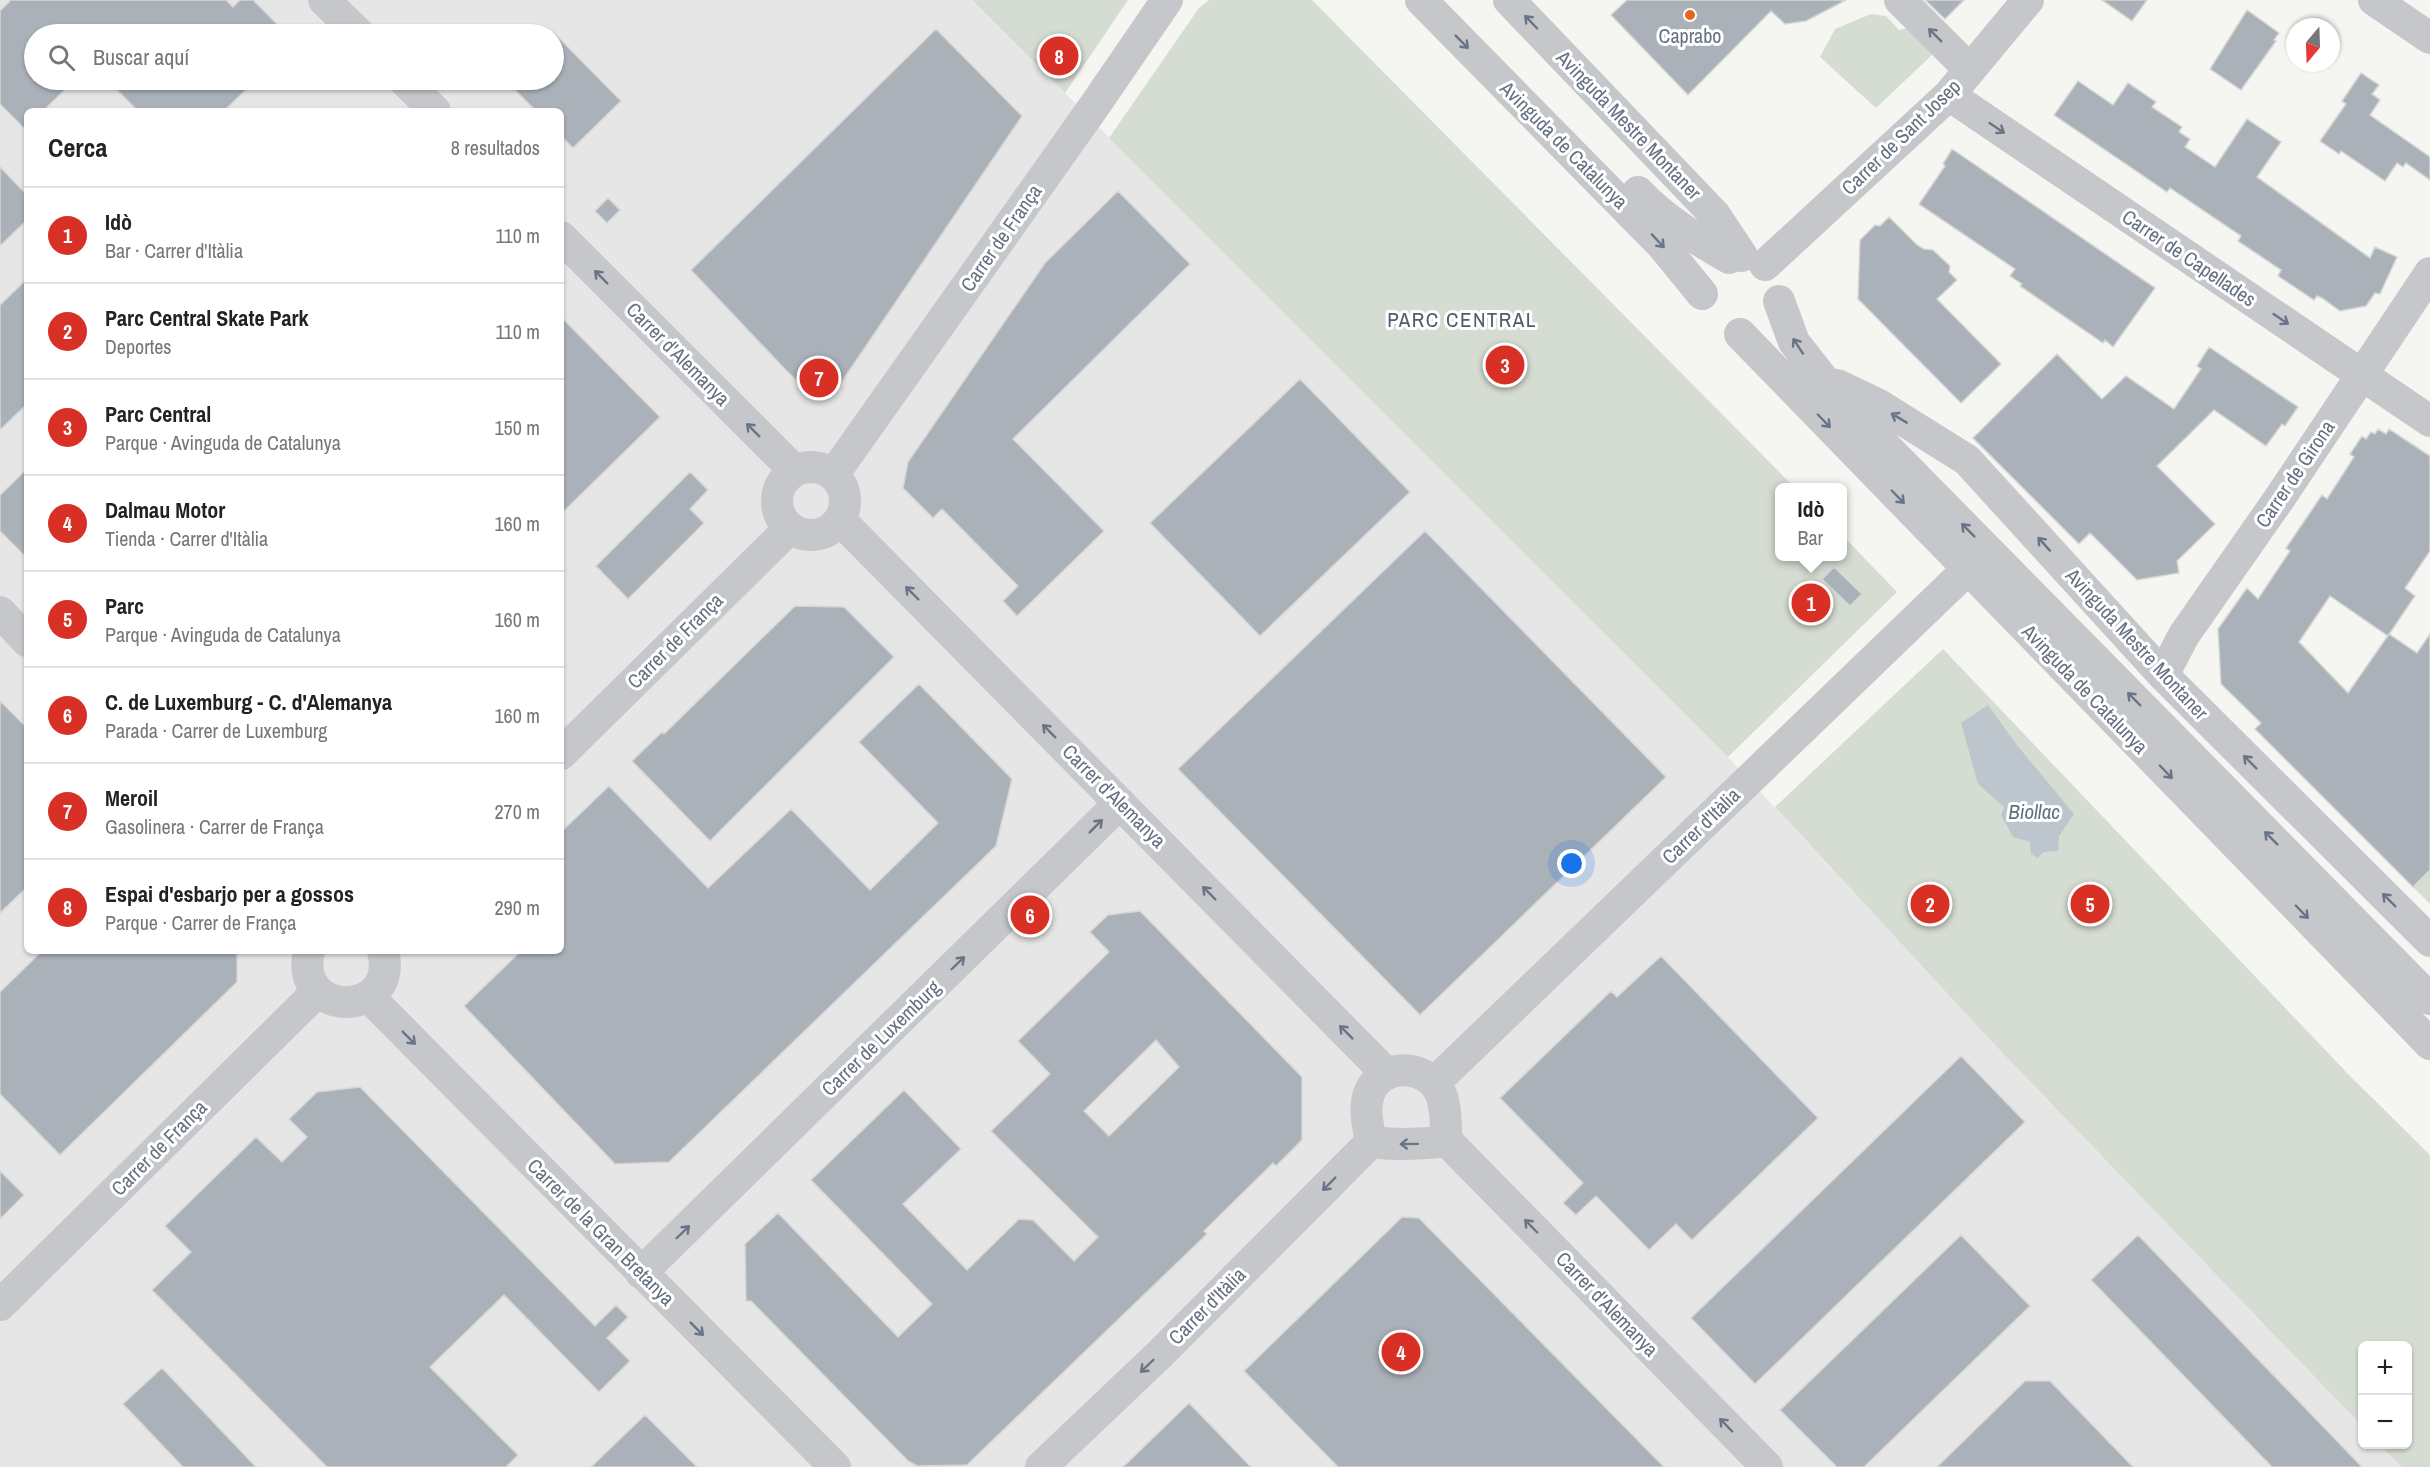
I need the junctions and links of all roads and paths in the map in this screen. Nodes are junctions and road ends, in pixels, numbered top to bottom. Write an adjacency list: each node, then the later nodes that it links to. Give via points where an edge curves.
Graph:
1 (324, 0): 9 (street)
2 (1167, 0): 25 (street, Carrer de França)
3 (1421, 0): 18 (street, Avinguda de Catalunya, one-way to 18, via 1662,245)
4 (1452, 0): 16 (street, Avinguda de Catalunya, via 1658,212 1691,236)
5 (1509, 0): 16 (street, Avinguda Mestre Montaner, one-way to 5, via 1714,213)
6 (1900, 0): 11 (street, one-way to 6)
7 (2028, 0): 11 (street, Carrer de Sant Josep)
8 (2374, 0): 10 (street)
9 (349, 24)
10 (2430, 38)
11 (1970, 70): 13 (street, Carrer de Sant Josep)
12 (414, 90): 14 (street)
13 (1949, 95): 16 (street, Carrer de Sant Josep); 21 (street, Carrer de Capellades, one-way to 21)
14 (432, 108)
15 (564, 240): 24 (street, Carrer d'Alemanya, one-way to 15)
16 (1745, 260): 18 (street, via 1719,263 1704,282); 19 (street, via 1774,275)
17 (2430, 273): 21 (street, Carrer de Girona)
18 (1702, 294): 20 (street, via 1713,322)
19 (1779, 301): 20 (street, via 1770,321 1751,333); 22 (street, Avinguda de Catalunya, one-way to 19, via 1794,342)
20 (1740, 334): 28 (street, Avinguda de Catalunya, one-way to 28)
21 (2362, 374): 23 (street, Carrer de Capellades); 31 (street, Carrer de Girona, via 2184,635)
22 (1823, 379): 31 (street, Avinguda Mestre Montaner, one-way to 22, via 1967,460 1879,405); 39 (street, Avinguda de Catalunya, one-way to 22)
23 (2430, 421)
24 (795, 471): 25 (street, via 817,468); 27 (street, via 784,480 777,498 781,518)
25 (833, 475): 26 (street, via 845,496)
26 (840, 520): 27 (street, via 817,535); 33 (street, Carrer d'Alemanya, one-way to 26)
27 (790, 528): 32 (street, Carrer de França)
28 (1968, 569): 40 (street, Avinguda de Catalunya, one-way to 40); 42 (street, Carrer d'Itàlia)
29 (0, 612): 30 (street)
30 (24, 638)
31 (2163, 675): 34 (street, Avinguda Mestre Montaner, one-way to 31)
32 (564, 751)
33 (1120, 802): 41 (street, Carrer d'Alemanya, one-way to 33); 45 (street, Carrer de Luxemburg, one-way to 33)
34 (2430, 941)
35 (309, 954): 37 (street, via 308,972)
36 (384, 954): 38 (street, via 382,979)
37 (318, 991): 38 (street, via 342,1003); 46 (street, Carrer de França)
38 (368, 996): 45 (street, Carrer de la Gran Bretanya, one-way to 45)
39 (2430, 999)
40 (2430, 1044)
41 (1387, 1074): 42 (street, via 1412,1070); 44 (street, via 1371,1090 1367,1102)
42 (1434, 1083): 43 (street, via 1443,1101)
43 (1447, 1141): 44 (street, one-way to 44); 49 (street, Carrer d'Alemanya, one-way to 43)
44 (1371, 1142): 48 (street, Carrer d'Itàlia, one-way to 48)
45 (641, 1273): 47 (street, Carrer de la Gran Bretanya, one-way to 47)
46 (0, 1305)
47 (835, 1467)
48 (1041, 1467)
49 (1767, 1467)

